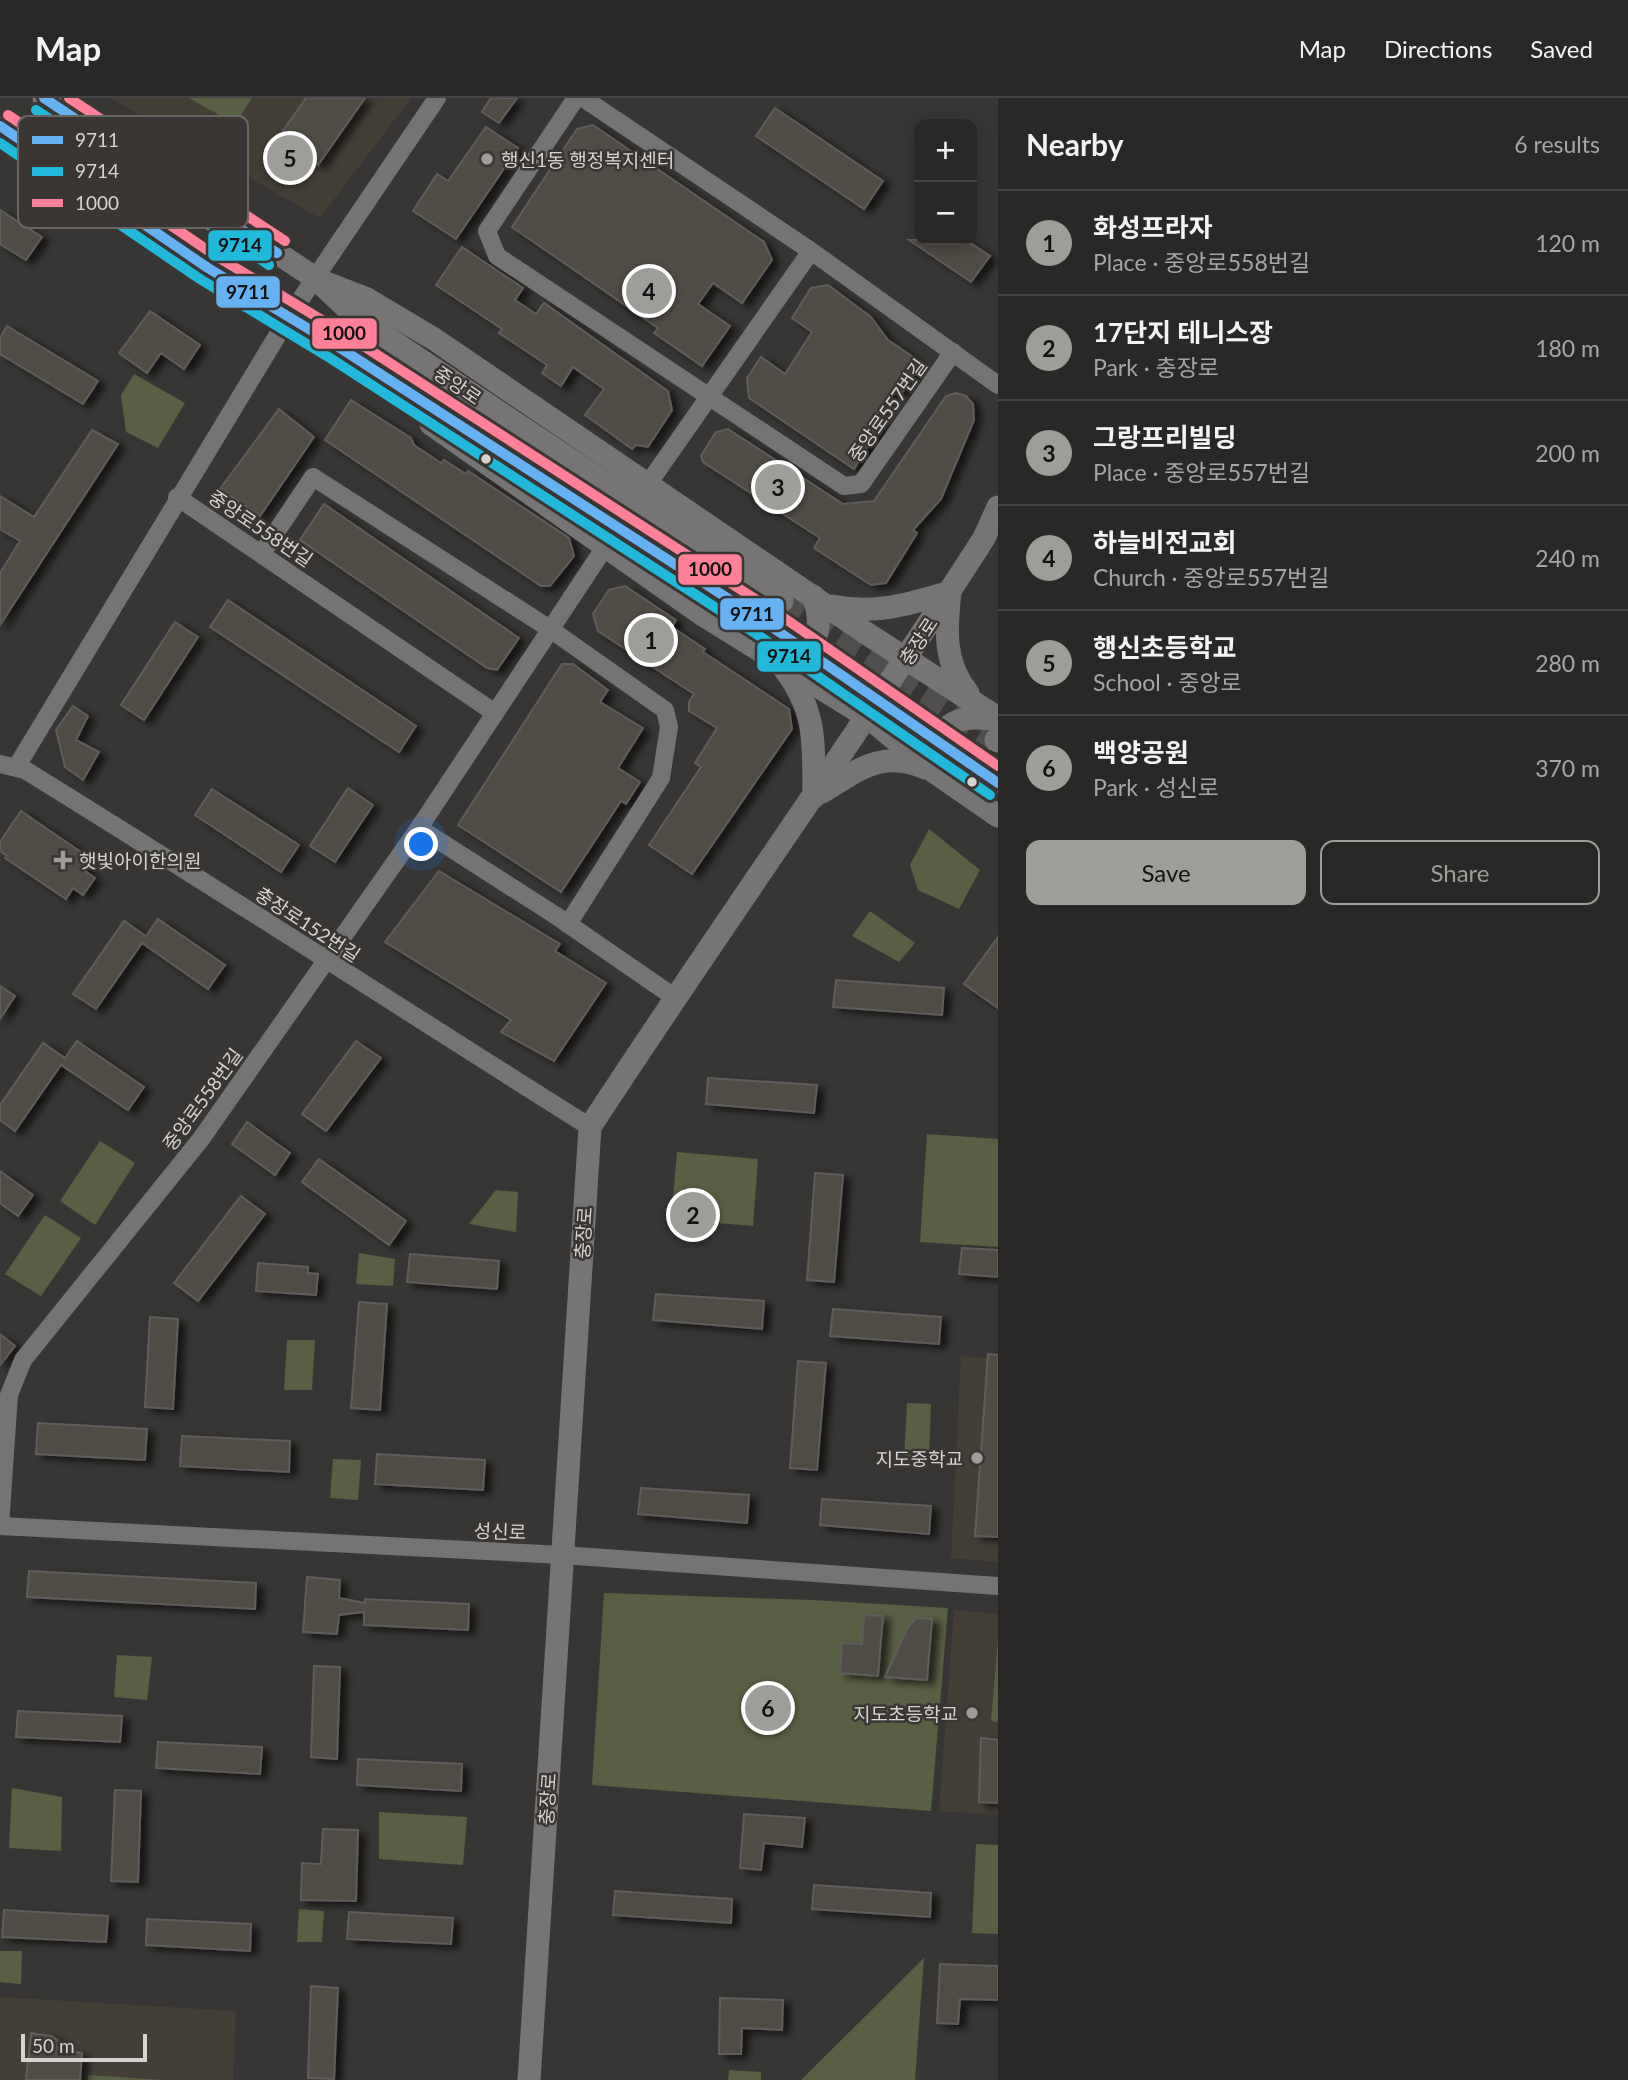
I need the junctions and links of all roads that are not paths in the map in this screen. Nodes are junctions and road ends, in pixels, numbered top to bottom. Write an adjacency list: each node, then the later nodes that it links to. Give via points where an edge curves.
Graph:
1 (44, 98): 5 (main road, 중앙로)
2 (437, 98): 11 (street)
3 (576, 98): 15 (street, 중앙로557번길, via 487,232 497,256)
4 (583, 98): 10 (street)
5 (71, 116)
6 (0, 126): 7 (main road, 중앙로)
7 (18, 139)
8 (148, 228): 12 (main road, 중앙로)
9 (240, 228): 11 (main road, 중앙로)
10 (811, 251): 13 (street); 15 (street)
11 (315, 278): 12 (street); 16 (main road, via 365,298 434,339); 24 (main road, 중앙로, via 356,317)
12 (288, 318): 17 (street); 20 (main road, via 330,355); 25 (main road, 중앙로)
13 (953, 352): 14 (street); 15 (street, 중앙로557번길, via 861,484 844,486)
14 (998, 385)
15 (708, 398): 16 (street)
16 (648, 484): 23 (main road)
17 (177, 498): 21 (street, 중앙로558번길); 33 (street)
18 (998, 507): 19 (main road, 충장로)
19 (991, 541): 22 (main road, 충장로)
20 (605, 547): 26 (street, 중앙로558번길); 27 (main road)
21 (262, 553): 26 (street, via 313,477); 30 (street, 중앙로558번길)
22 (950, 592): 23 (main road, via 877,610 852,610); 28 (main road, 충장로); 29 (main road, via 946,624 950,661 955,678)
23 (819, 600): 27 (main road, via 818,631 811,648); 28 (main road)
24 (782, 601)
25 (769, 625)
26 (550, 629): 30 (street, 중앙로558번길); 40 (street, via 665,710 670,727 662,778)
27 (775, 659): 31 (main road); 37 (main road, via 804,698 810,715)
28 (907, 659): 29 (main road); 31 (main road, 충장로)
29 (976, 704): 32 (main road)
30 (495, 713): 39 (street, 중앙로558번길)
31 (869, 718): 35 (main road); 37 (main road, 충장로)
32 (998, 730): 35 (main road, via 974,716 955,721 943,734)
33 (9, 765): 41 (street, 충장로152번길, via 163,855)
34 (979, 769): 36 (main road)
35 (941, 777): 37 (main road, via 907,760 888,760 864,766); 38 (main road)
36 (998, 783)
37 (814, 797): 42 (main road, 충장로)
38 (998, 816)
39 (419, 828): 40 (street); 41 (street, 중앙로558번길)
40 (568, 925): 42 (street)
41 (326, 962): 43 (street, 충장로152번길); 44 (street, 중앙로558번길, via 201,1139 23,1360 9,1395)
42 (674, 997): 43 (main road, 충장로)
43 (590, 1127): 45 (main road, 충장로)
44 (0, 1526): 45 (street, 성신로)
45 (562, 1555): 46 (street, 성신로); 47 (main road, 충장로)
46 (998, 1586)
47 (529, 2080)

